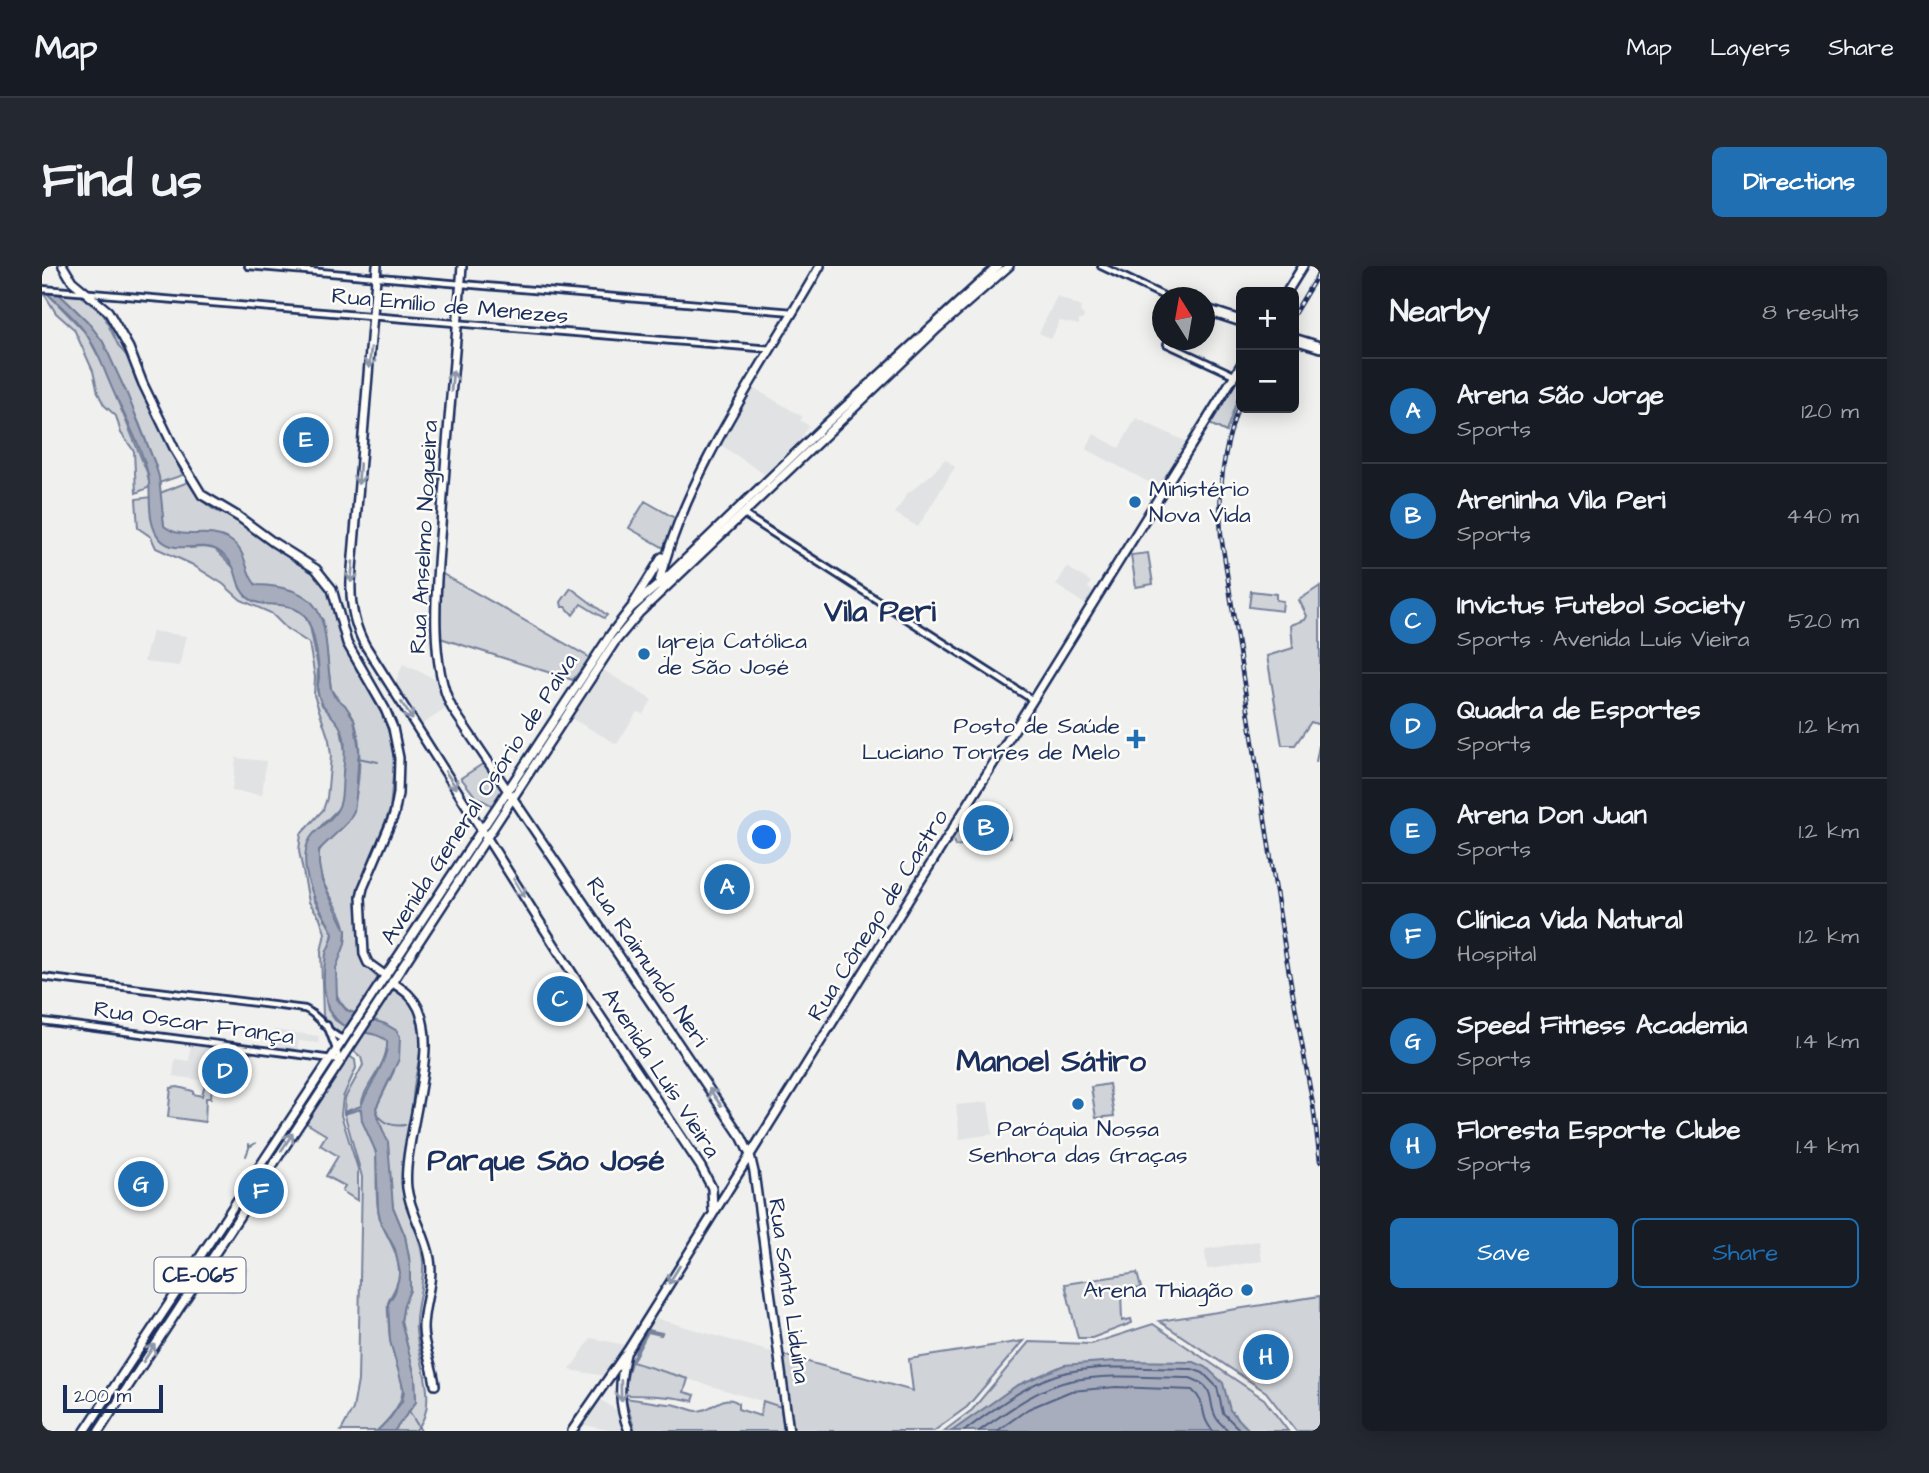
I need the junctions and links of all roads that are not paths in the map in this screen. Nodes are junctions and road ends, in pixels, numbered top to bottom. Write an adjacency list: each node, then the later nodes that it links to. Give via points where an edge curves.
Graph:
1 (63, 266): 15 (main road)
2 (248, 266): 10 (street)
3 (377, 266): 10 (main road, Avenida Luís Vieira)
4 (462, 266): 11 (main road, Rua Anselmo Nogueira)
5 (820, 266): 16 (main road)
6 (998, 266): 22 (main road, Avenida General Osório de Paiva)
7 (1009, 266): 22 (main road, Avenida General Osório de Paiva)
8 (1101, 266): 14 (street)
9 (1303, 266): 12 (main road)
10 (377, 277): 11 (street); 18 (main road, Avenida Luís Vieira)
11 (461, 284): 16 (street); 20 (main road, Rua Anselmo Nogueira)
12 (1290, 287)
13 (42, 289): 15 (street, Rua Emílio de Menezes)
14 (1152, 290)
15 (85, 293): 18 (street, Rua Emílio de Menezes); 33 (main road, via 108,311 122,335 197,490 325,577)
16 (793, 312): 24 (main road)
17 (1215, 312): 19 (street)
18 (373, 316): 20 (street, Rua Emílio de Menezes); 32 (main road, Avenida Luís Vieira, one-way to 32, via 351,581 356,628)
19 (1236, 319)
20 (457, 323): 24 (street, Rua Emílio de Menezes); 35 (main road, Rua Anselmo Nogueira, one-way to 20, via 452,708 438,671 439,537)
21 (1299, 341): 23 (street)
22 (914, 347): 27 (main road, Avenida General Osório de Paiva)
23 (1320, 347)
24 (772, 349): 28 (main road, via 706,462)
25 (1184, 350): 26 (street)
26 (1235, 375): 34 (main road, Rua Cônego de Castro)
27 (741, 512): 29 (main road, Avenida General Osório de Paiva); 30 (main road, Avenida General Osório de Paiva); 34 (street)
28 (666, 552): 29 (main road); 31 (main road)
29 (658, 585): 30 (main road); 31 (main road, Avenida General Osório de Paiva)
30 (652, 600): 35 (main road, Avenida General Osório de Paiva, via 614,643)
31 (631, 608): 35 (main road, Avenida General Osório de Paiva)
32 (369, 653): 33 (main road, via 360,650); 36 (main road, Avenida Luís Vieira, one-way to 36)
33 (355, 658): 38 (main road, via 389,717 399,758 394,815 362,888 365,957)
34 (1034, 700): 46 (main road, Rua Cônego de Castro)
35 (510, 794): 36 (main road, Avenida General Osório de Paiva); 46 (main road, Rua Raimundo Neri, one-way to 35, via 728,1116)
36 (484, 834): 38 (main road, Avenida General Osório de Paiva / CE-065); 47 (main road, Avenida Luís Vieira, one-way to 47)
37 (42, 977): 40 (street, via 303,1009)
38 (389, 979): 41 (main road, Avenida General Osório de Paiva / CE-065); 55 (main road, via 416,1005 424,1036 407,1189 431,1261 423,1324)
39 (42, 1021): 43 (street, Rua Oscar França)
40 (327, 1025): 41 (street, via 336,1037); 42 (street)
41 (349, 1038): 42 (main road, Avenida General Osório de Paiva / CE-065); 44 (main road, Avenida General Osório de Paiva / CE-065)
42 (337, 1051): 43 (main road, Avenida General Osório de Paiva / CE-065); 44 (street)
43 (331, 1059): 44 (street, Rua Oscar França); 45 (main road, Avenida General Osório de Paiva / CE-065)
44 (340, 1060): 45 (main road, Avenida General Osório de Paiva / CE-065)
45 (297, 1118): 50 (main road, Avenida General Osório de Paiva / CE-065); 51 (main road, Avenida General Osório de Paiva / CE-065, one-way to 45)
46 (750, 1156): 48 (main road, Rua Cônego de Castro); 60 (main road, Rua Santa Liduína)
47 (710, 1183): 48 (main road, Avenida Luís Vieira); 49 (main road, Avenida Luís Vieira, via 714,1200)
48 (723, 1199): 49 (main road, Rua Cônego de Castro)
49 (710, 1217): 54 (main road, Rua Cônego de Castro, one-way to 54)
50 (195, 1265): 51 (main road, via 198,1272); 52 (main road, Avenida General Osório de Paiva / CE-065)
51 (203, 1271): 53 (main road, Avenida General Osório de Paiva / CE-065)
52 (181, 1286): 53 (main road, via 188,1285); 56 (main road, Avenida General Osório de Paiva / CE-065)
53 (191, 1290): 57 (main road, Avenida General Osório de Paiva / CE-065, one-way to 53)
54 (628, 1350): 58 (main road); 59 (main road, one-way to 59, via 620,1397)
55 (435, 1385)
56 (85, 1431)
57 (99, 1431)
58 (572, 1431)
59 (629, 1431)
60 (789, 1431)

